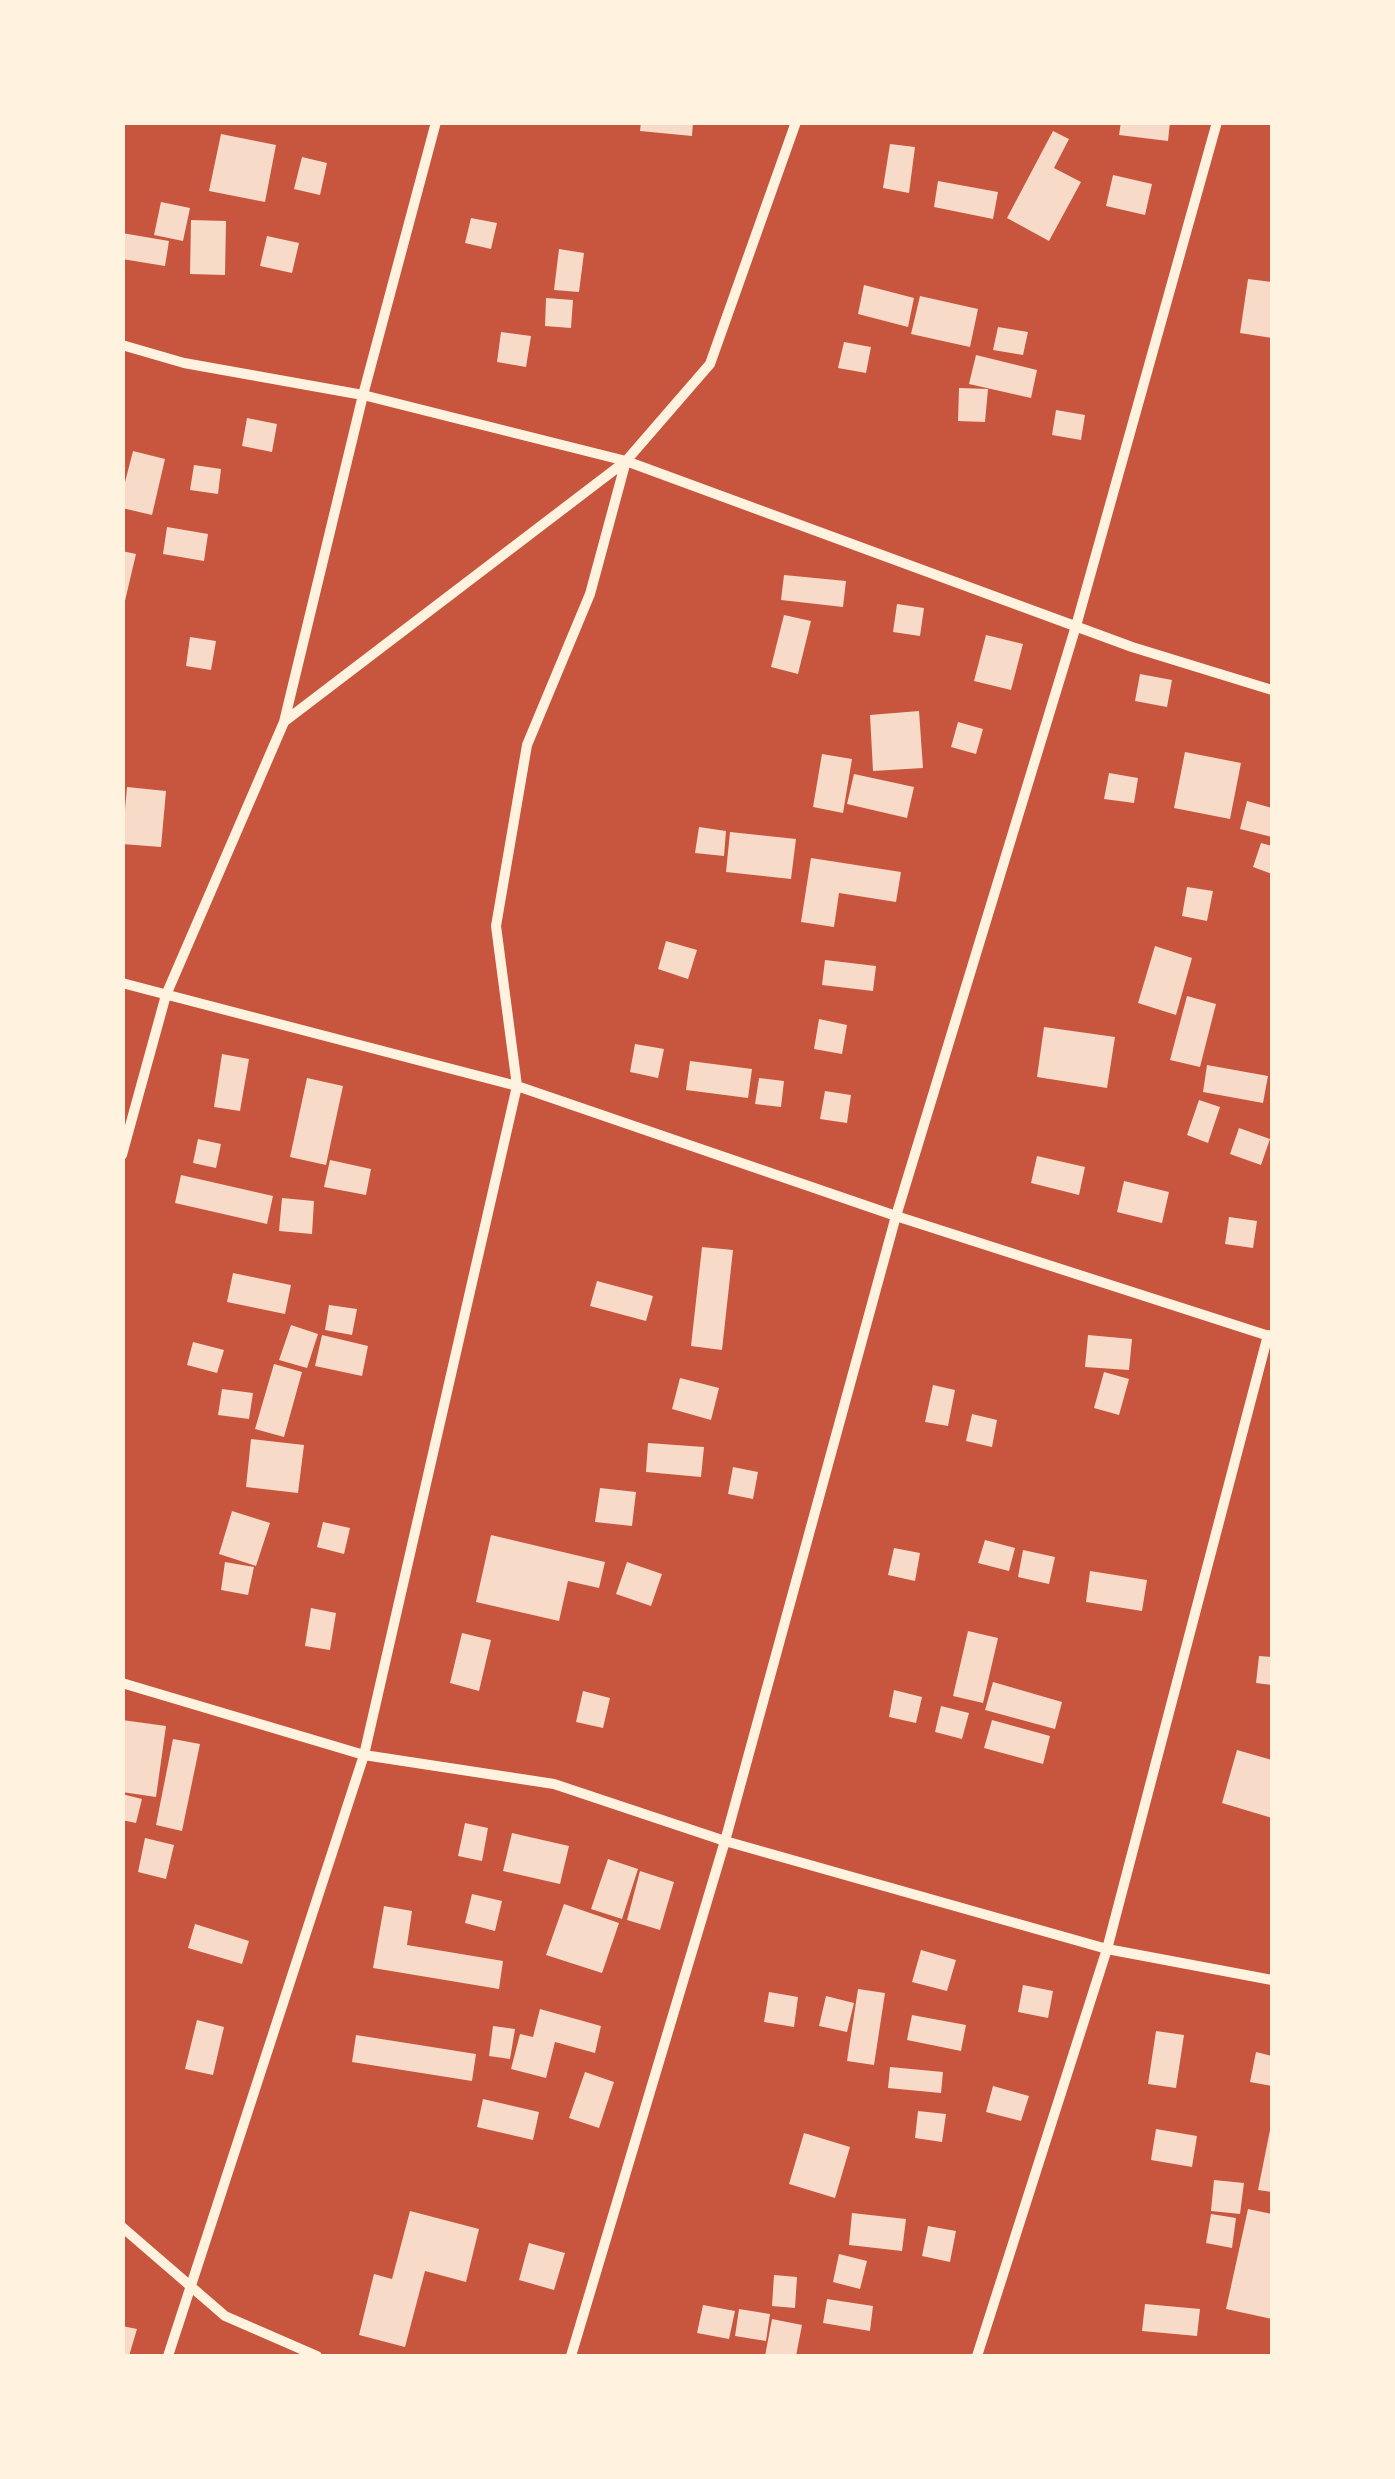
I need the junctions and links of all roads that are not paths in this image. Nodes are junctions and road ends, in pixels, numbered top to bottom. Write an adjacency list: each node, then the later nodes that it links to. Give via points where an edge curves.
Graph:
1 (436, 122): 5 (street)
2 (796, 122): 6 (street, via 710,364)
3 (1217, 122): 7 (street)
4 (122, 345): 5 (street, via 184,364)
5 (364, 395): 6 (street); 9 (street)
6 (626, 460): 7 (street); 9 (street); 12 (street, via 590,594 527,746 496,926)
7 (1076, 626): 8 (street); 14 (street)
8 (1272, 690)
9 (284, 722): 11 (street)
10 (122, 983): 11 (street)
11 (166, 995): 12 (street); 13 (street)
12 (517, 1086): 14 (street); 17 (street)
13 (122, 1154)
14 (896, 1216): 15 (street); 18 (street)
15 (1270, 1336): 19 (street)
16 (122, 1683): 17 (street)
17 (364, 1755): 18 (street, via 554,1784); 22 (street)
18 (725, 1841): 19 (street); 25 (street)
19 (1108, 1948): 20 (street); 26 (street)
20 (1272, 1980)
21 (122, 2227): 22 (street)
22 (191, 2286): 23 (street); 24 (street, via 225,2316)
23 (168, 2356)
24 (317, 2356)
25 (571, 2356)
26 (976, 2356)

